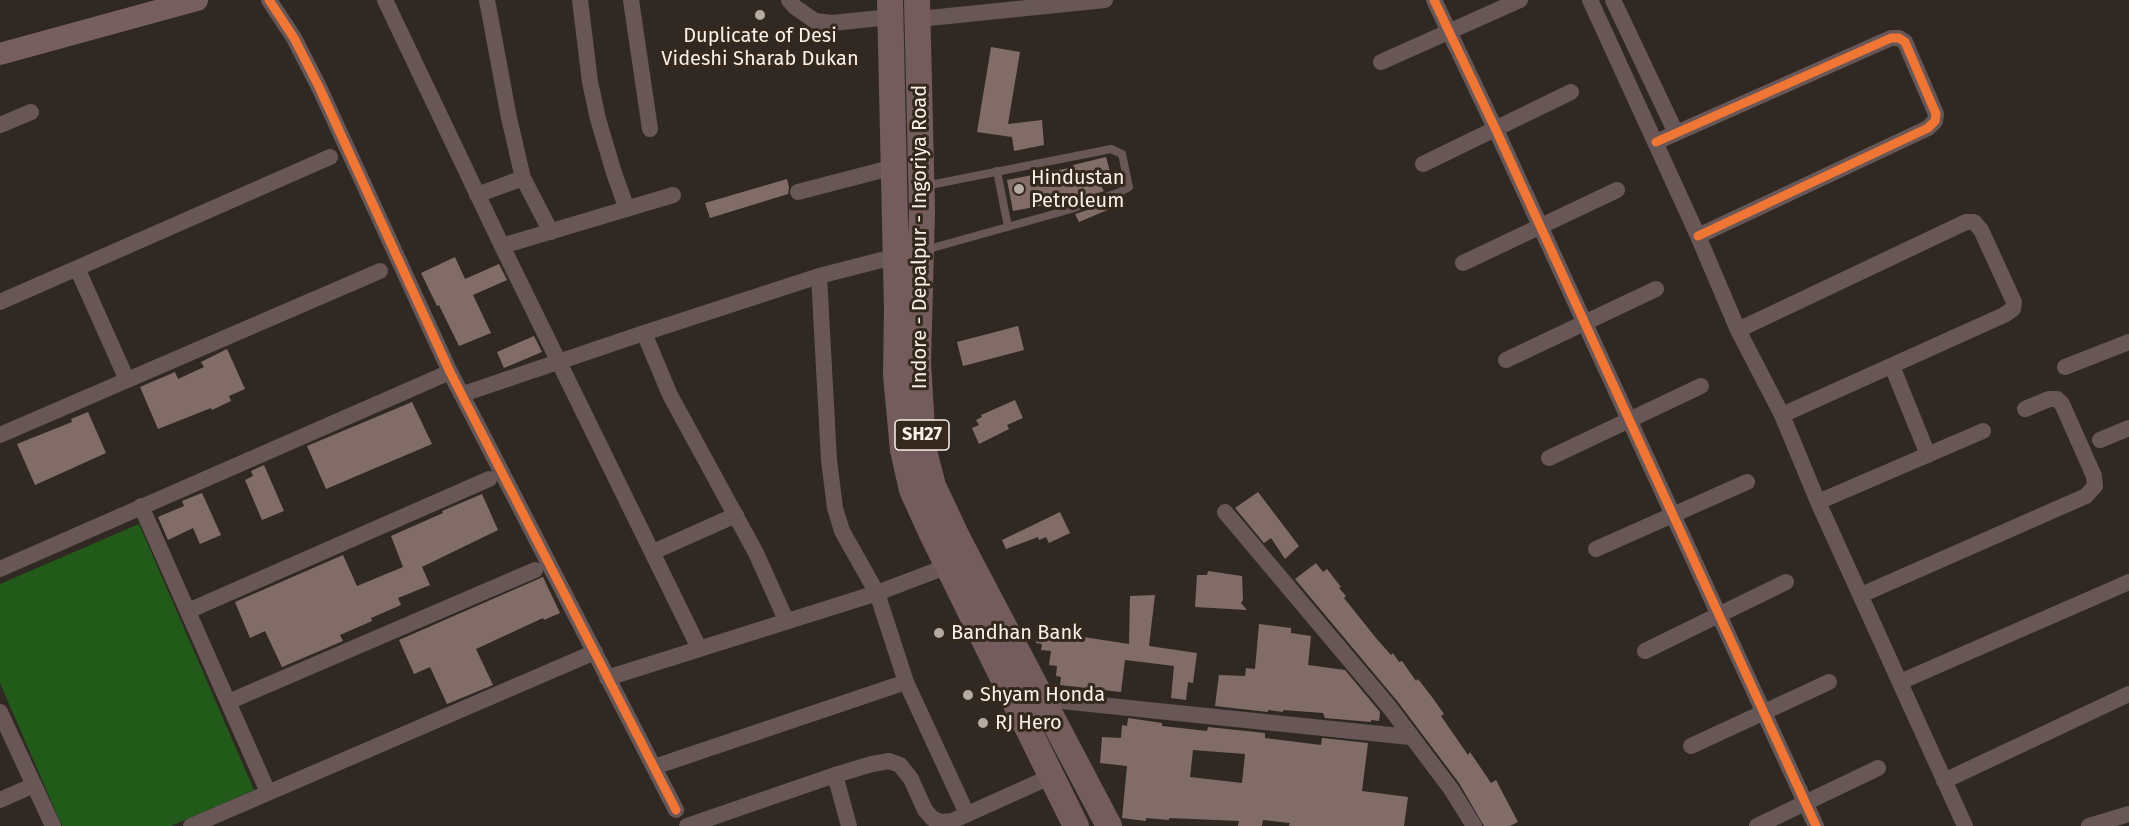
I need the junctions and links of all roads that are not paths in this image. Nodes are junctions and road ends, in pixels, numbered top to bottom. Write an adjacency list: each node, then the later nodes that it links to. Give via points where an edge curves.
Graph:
1 (197, 0): 16 (street)
2 (269, 0): 56 (street, via 319,87)
3 (385, 0): 33 (street)
4 (487, 0): 29 (street)
5 (579, 0): 35 (street, via 598,119)
6 (631, 0): 21 (street)
7 (789, 0): 13 (street, via 814,21 831,23)
8 (1105, 0): 14 (street)
9 (1434, 0): 15 (street)
10 (1520, 0): 15 (street)
11 (1590, 0): 24 (street)
12 (1613, 0): 23 (street)
13 (891, 8): 27 (main road, Indore - Depalpur - Ingoriya Road / SH27)
14 (918, 10): 30 (main road, Indore - Depalpur - Ingoriya Road / SH27)
15 (1449, 32): 17 (street); 22 (street)
16 (0, 54)
17 (1381, 62)
18 (1571, 92): 22 (street)
19 (31, 112): 20 (street)
20 (0, 125)
21 (650, 129)
22 (1496, 130): 26 (street); 37 (street)
23 (1676, 133): 24 (street); 39 (street, via 1891,38 1905,42 1936,114 1928,128)
24 (1656, 142): 39 (street)
25 (330, 157): 43 (street)
26 (1423, 164)
27 (894, 167): 32 (street); 41 (main road, Indore - Depalpur - Ingoriya Road / SH27)
28 (997, 171): 30 (lane); 36 (lane); 36 (lane, via 1111,148 1122,154 1129,187)
29 (523, 178): 33 (street); 38 (street)
30 (921, 186): 41 (main road, Indore - Depalpur - Ingoriya Road / SH27)
31 (1617, 190): 37 (street)
32 (798, 192)
33 (477, 195): 40 (street)
34 (673, 195): 35 (street)
35 (627, 209): 38 (street)
36 (1008, 227): 41 (lane)
37 (1540, 227): 42 (street); 48 (street)
38 (551, 232): 40 (street)
39 (1698, 236): 49 (street)
40 (502, 246): 53 (street)
41 (909, 254): 45 (street); 78 (main road, Indore - Depalpur - Ingoriya Road / SH27, via 896,375 903,450 912,490); 96 (main road, Indore - Depalpur - Ingoriya Road / SH27, via 923,447 933,486)
42 (1463, 263)
43 (77, 268): 47 (street); 57 (street)
44 (380, 271): 57 (street)
45 (819, 276): 50 (street); 83 (street, via 835,508 842,531)
46 (1656, 289): 48 (street)
47 (0, 302)
48 (1584, 323): 52 (street); 62 (street)
49 (1738, 330): 54 (street, via 1966,222 1974,222 1982,230 2014,302 2013,309); 61 (street)
50 (644, 333): 53 (street); 74 (street, via 670,395)
51 (2129, 342): 55 (street)
52 (1506, 360)
53 (560, 362): 59 (street); 77 (street)
54 (1892, 366): 61 (street); 67 (street)
55 (2065, 367)
56 (450, 372): 59 (street); 72 (street)
57 (127, 380): 65 (street)
58 (1701, 386): 62 (street)
59 (463, 394): 90 (street)
60 (2025, 409): 84 (street, via 2049,399 2062,404 2095,486 2086,496)
61 (1782, 415): 71 (street)
62 (1629, 421): 68 (street); 75 (street)
63 (2129, 428): 66 (street)
64 (1983, 431): 67 (street)
65 (0, 435)
66 (2100, 440)
67 (1928, 454): 71 (street)
68 (1549, 458)
69 (489, 478): 85 (street)
70 (1747, 482): 75 (street)
71 (1818, 502): 84 (street)
72 (141, 506): 79 (street); 85 (street)
73 (1225, 512): 100 (street, via 1378,693)
74 (736, 515): 77 (street); 87 (street)
75 (1673, 516): 76 (street); 86 (street)
76 (1596, 549)
77 (653, 552): 88 (street)
78 (948, 566): 83 (street); 105 (main road, Indore - Depalpur - Ingoriya Road / SH27)
79 (0, 569)
80 (535, 570): 97 (street)
81 (1786, 582): 86 (street)
82 (2129, 582): 94 (street)
83 (877, 592): 87 (street); 92 (street)
84 (1861, 595): 94 (street)
85 (188, 611): 97 (street)
86 (1718, 614): 89 (street); 99 (street)
87 (786, 620): 88 (street)
88 (699, 648): 91 (street)
89 (1645, 651)
90 (595, 652): 91 (street); 108 (street)
91 (608, 678): 102 (street)
92 (906, 682): 102 (street); 112 (street)
93 (1829, 682): 99 (street)
94 (1900, 682): 106 (street)
95 (2129, 694): 106 (street)
96 (1042, 699): 100 (street); 119 (main road, Indore - Depalpur - Ingoriya Road / SH27)
97 (228, 702): 108 (street)
98 (0, 712): 107 (street)
99 (1763, 712): 101 (street); 110 (street)
100 (1410, 737): 120 (street)
101 (1691, 746)
102 (654, 767): 111 (street)
103 (1878, 768): 110 (street)
104 (835, 775): 112 (street, via 889,761 900,765 911,779 933,819 952,821); 116 (street); 117 (street)
105 (1052, 776): 112 (street); 118 (main road, Indore - Depalpur - Ingoriya Road / SH27)
106 (1944, 781): 123 (street)
107 (34, 785): 109 (street); 114 (street)
108 (268, 792): 115 (street)
109 (0, 800)
110 (1805, 803): 121 (street); 122 (street)
111 (676, 810)
112 (967, 814)
113 (2129, 814): 124 (street)
114 (53, 826)
115 (191, 826)
116 (689, 826)
117 (849, 826)
118 (1076, 826)
119 (1110, 826)
120 (1474, 826)
121 (1757, 826)
122 (1816, 826)
123 (1965, 826)
124 (2089, 826)

